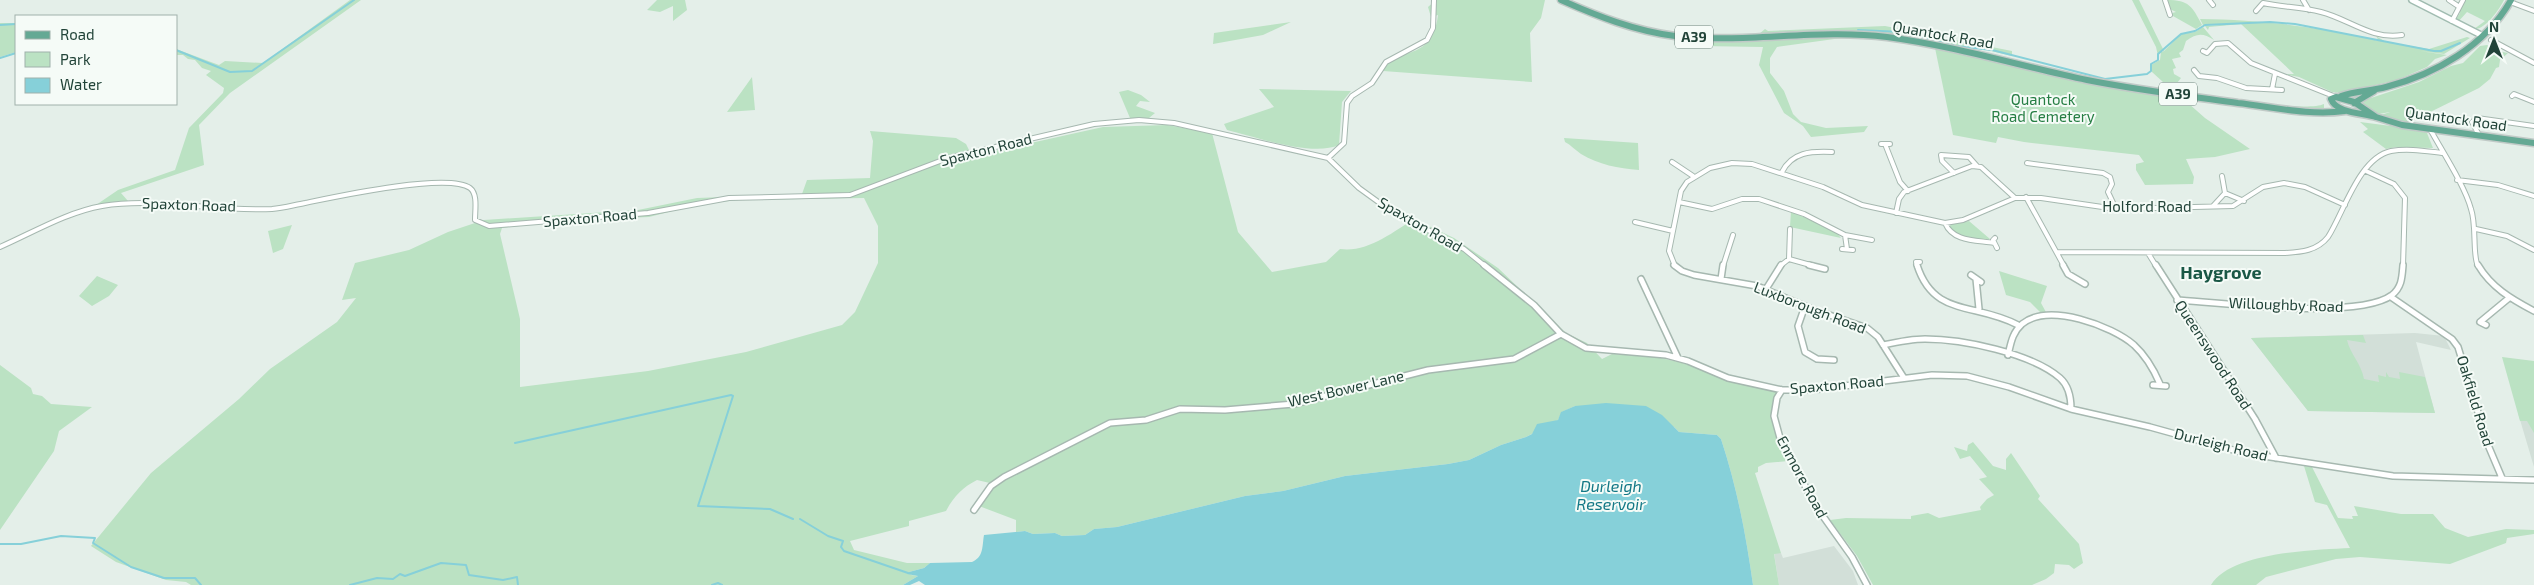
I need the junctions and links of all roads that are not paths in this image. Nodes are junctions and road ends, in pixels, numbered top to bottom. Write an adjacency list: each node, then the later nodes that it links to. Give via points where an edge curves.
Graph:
1 (1434, 0): 48 (street, via 1433,28 1427,40 1386,62 1372,83 1352,96 1345,114 1344,142)
2 (1561, 0): 40 (main road, Quantock Road / A39, via 1615,22 1666,34 1717,38 1839,33 1881,37 1964,50 2117,85)
3 (2165, 0): 17 (street)
4 (2209, 0): 12 (street)
5 (2258, 0): 11 (street)
6 (2302, 0): 14 (street)
7 (2412, 0): 18 (main road)
8 (2449, 0): 13 (street)
9 (2462, 0): 13 (street)
10 (2510, 1): 16 (street); 20 (main road, A39, via 2502,16)
11 (2263, 3): 14 (street); 15 (street)
12 (2213, 5)
13 (2458, 6): 18 (street, via 2459,12)
14 (2309, 10): 19 (street, via 2335,16 2380,36)
15 (2256, 11)
16 (2534, 11)
17 (2170, 14)
18 (2452, 21): 20 (main road)
19 (2402, 35)
20 (2483, 36): 34 (main road, A39, via 2432,69)
21 (2491, 40): 24 (street)
22 (2235, 41): 23 (street)
23 (2228, 43): 26 (street, via 2214,44); 29 (street, via 2242,60)
24 (2500, 46): 25 (street); 27 (street)
25 (2492, 48)
26 (2207, 53)
27 (2534, 63)
28 (2194, 70): 30 (street)
29 (2275, 74): 32 (street); 36 (street, via 2318,89)
30 (2200, 76): 31 (street); 32 (street, via 2246,88)
31 (2197, 81)
32 (2272, 89): 33 (street)
33 (2282, 90)
34 (2376, 90): 36 (main road, A39, via 2365,90); 38 (main road, A39)
35 (2514, 93): 37 (street)
36 (2335, 100): 38 (main road, A39); 39 (main road); 40 (main road, A39)
37 (2534, 102)
38 (2354, 106): 39 (main road, A39); 42 (main road, Quantock Road / A39, via 2402,125)
39 (2345, 111): 40 (main road, Quantock Road / A39)
40 (2321, 112)
41 (2534, 126): 43 (street, via 2477,118 2472,122)
42 (2430, 129): 43 (main road, Quantock Road / A39); 47 (street)
43 (2479, 135): 44 (main road, Quantock Road / A39)
44 (2534, 143)
45 (1886, 144): 58 (street, via 1900,182)
46 (1828, 153): 53 (street, via 1794,157)
47 (2442, 153): 52 (street, via 2416,150 2383,153); 57 (street)
48 (1328, 158): 78 (street, Spaxton Road, via 1186,125 1130,121 1094,124 975,151 930,164 858,193 838,197 736,197 648,213 489,226 475,220 475,195 470,188 455,184 409,184 281,208 148,203 101,206); 101 (street, Spaxton Road, via 1359,188 1388,209 1464,250 1534,305)
49 (1672, 162): 55 (street)
50 (2027, 162): 67 (street, via 2103,173 2111,180 2108,192)
51 (1977, 166): 54 (street); 54 (street, via 1969,157 1942,156 1942,161); 62 (street)
52 (2366, 171): 65 (street); 93 (street, via 2393,184 2405,198 2402,282)
53 (1782, 172): 55 (street, Holford Road, via 1752,164 1732,163); 68 (street, Holford Road, via 1862,205)
54 (1954, 173): 58 (street)
55 (1693, 176): 64 (street, via 1683,186)
56 (2218, 180): 59 (street, via 2223,178)
57 (2457, 180): 60 (street, via 2498,185); 71 (street, via 2471,207)
58 (1908, 190): 68 (street, via 1899,199)
59 (2225, 193): 63 (street); 66 (street)
60 (2534, 196)
61 (2026, 197): 62 (street, Holford Road); 67 (street, Holford Road); 81 (street)
62 (2015, 198): 70 (street, Holford Road, via 1963,220)
63 (2244, 201): 65 (street, Holford Road, via 2262,188 2287,182); 66 (street, Holford Road, via 2233,206)
64 (1679, 202): 72 (street); 74 (street, via 1712,209 1742,199 1759,199 1804,214)
65 (2345, 205): 82 (street, via 2326,240 2306,250 2285,253)
66 (2211, 207): 67 (street, Holford Road)
67 (2116, 209)
68 (1896, 213): 70 (street, Holford Road)
69 (1635, 222): 72 (street, via 1642,221)
70 (1945, 223): 77 (street, Holford Road, via 1949,232 1957,237)
71 (2476, 229): 80 (street, via 2507,236); 94 (street, via 2475,260 2485,277)
72 (1673, 231): 88 (street, Luxborough Road, via 1670,258 1678,269 1688,274)
73 (1788, 233): 83 (street)
74 (1846, 235): 76 (street, via 1865,242); 79 (street)
75 (1733, 236): 88 (street, via 1728,242)
76 (1872, 240)
77 (1995, 243)
78 (0, 247)
79 (1847, 249)
80 (2534, 250)
81 (2057, 252): 82 (street); 90 (street, via 2068,274)
82 (2148, 253): 95 (street, Queenswood Road)
83 (1790, 259): 85 (street, via 1818,269); 92 (street, via 1782,263)
84 (1916, 262): 97 (street, via 1932,300)
85 (1825, 268)
86 (1971, 276): 89 (street)
87 (1641, 279): 105 (street)
88 (1720, 279): 92 (street, Luxborough Road)
89 (1976, 280): 91 (street); 97 (street)
90 (2082, 281)
91 (1982, 282)
92 (1766, 289): 96 (street, Luxborough Road)
93 (2391, 297): 95 (street, Willoughby Road, via 2334,309); 114 (street, Oakfield Road, via 2454,342)
94 (2510, 298): 98 (street); 100 (street, via 2480,322)
95 (2177, 300): 113 (street, Queenswood Road, via 2255,419)
96 (1805, 306): 102 (street, Luxborough Road, via 1867,328); 106 (street, via 1798,326 1805,352)
97 (1979, 309): 99 (street, via 1998,314)
98 (2534, 311)
99 (2018, 325): 104 (street, via 2011,334); 110 (street, via 2052,316 2096,323 2140,351 2163,385)
100 (2486, 325)
101 (1561, 334): 105 (street, Spaxton Road, via 1586,348); 116 (street, West Bower Lane, via 1514,358 1428,370 1294,404 1225,410 1180,409 1146,420 1110,423 1004,477 991,486)
102 (1883, 345): 104 (street, via 1928,339); 109 (street, Luxborough Road)
103 (1825, 353): 106 (street)
104 (2008, 354): 112 (street, via 2059,377 2071,395)
105 (1678, 358): 111 (street, Spaxton Road, via 1728,378)
106 (1827, 360): 107 (street)
107 (1834, 360)
108 (1944, 374): 109 (street, Spaxton Road); 112 (street, Durleigh Road, via 1992,382)
109 (1904, 378): 111 (street, Spaxton Road, via 1812,390)
110 (2153, 385)
111 (1782, 390): 117 (street, Enmore Road, via 1774,416 1780,438 1815,505 1852,557)
112 (2072, 409): 113 (street, Durleigh Road, via 2229,450)
113 (2276, 458): 114 (street, Durleigh Road, via 2393,476)
114 (2502, 478): 115 (street, Durleigh Road)
115 (2534, 480)
116 (974, 510)
117 (1867, 585)

